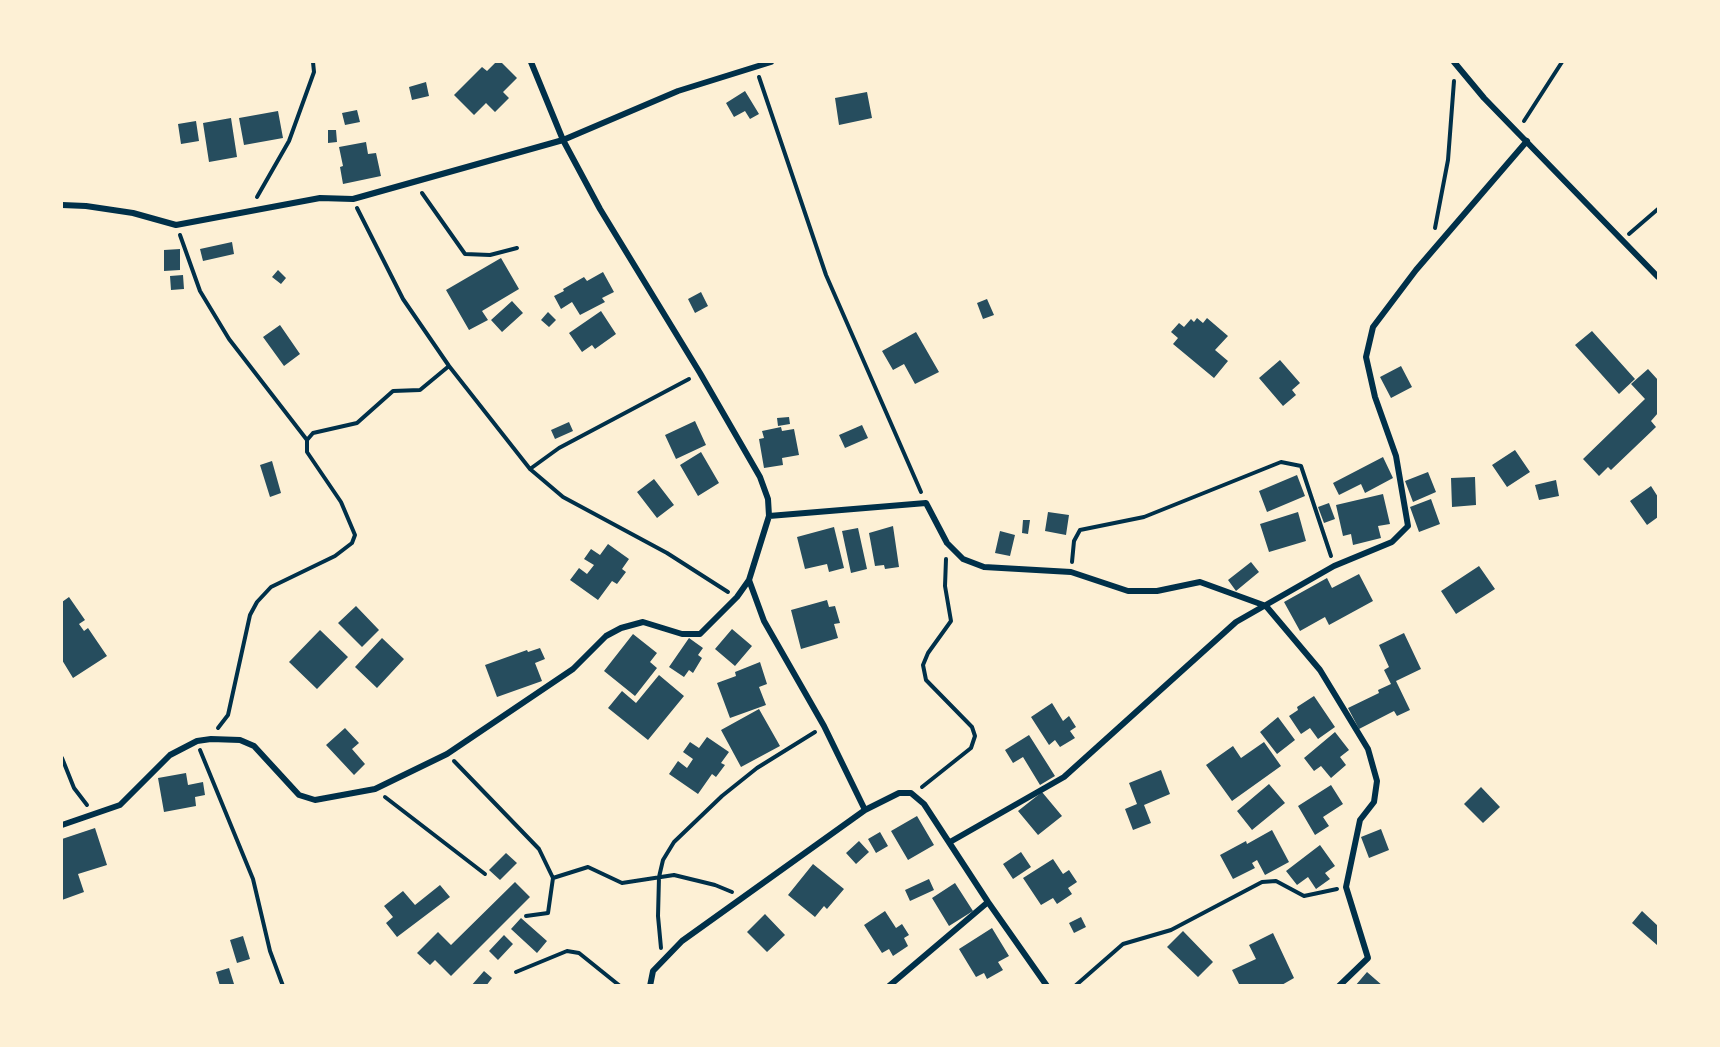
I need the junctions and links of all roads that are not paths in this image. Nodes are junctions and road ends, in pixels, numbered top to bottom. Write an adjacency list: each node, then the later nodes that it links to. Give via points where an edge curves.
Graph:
1 (531, 62): 5 (street)
2 (771, 62): 4 (street)
3 (1455, 62): 6 (street)
4 (754, 64): 5 (street, via 678,91)
5 (563, 140): 7 (street, via 353,200 320,198 176,225 134,213); 9 (street, via 760,477)
6 (1527, 141): 8 (street); 11 (street, via 1416,270 1373,327 1366,357 1396,456 1408,526 1392,542 1334,566)
7 (62, 205)
8 (1659, 277)
9 (769, 516): 10 (street); 11 (street, via 926,503 947,543 963,559 984,567 1071,572 1128,591 1157,591 1200,582)
10 (748, 580): 12 (street, via 764,621 824,726); 13 (street, via 737,597 700,634 682,634 643,622 621,628 606,636 573,669 447,754 375,789 315,800 299,795 254,746 240,740 211,739 197,741 170,755 120,805)
11 (1266, 606): 14 (street, via 1236,622 1064,777); 19 (street, via 1320,670 1368,749 1377,781 1374,802 1360,820 1346,887 1368,958)
12 (865, 810): 14 (street, via 899,794 911,793 924,804); 16 (street, via 682,941 653,971)
13 (62, 825)
14 (950, 842): 15 (street)
15 (988, 902): 17 (street); 18 (street)
16 (650, 986)
17 (889, 986)
18 (1047, 986)
19 (1339, 986)

